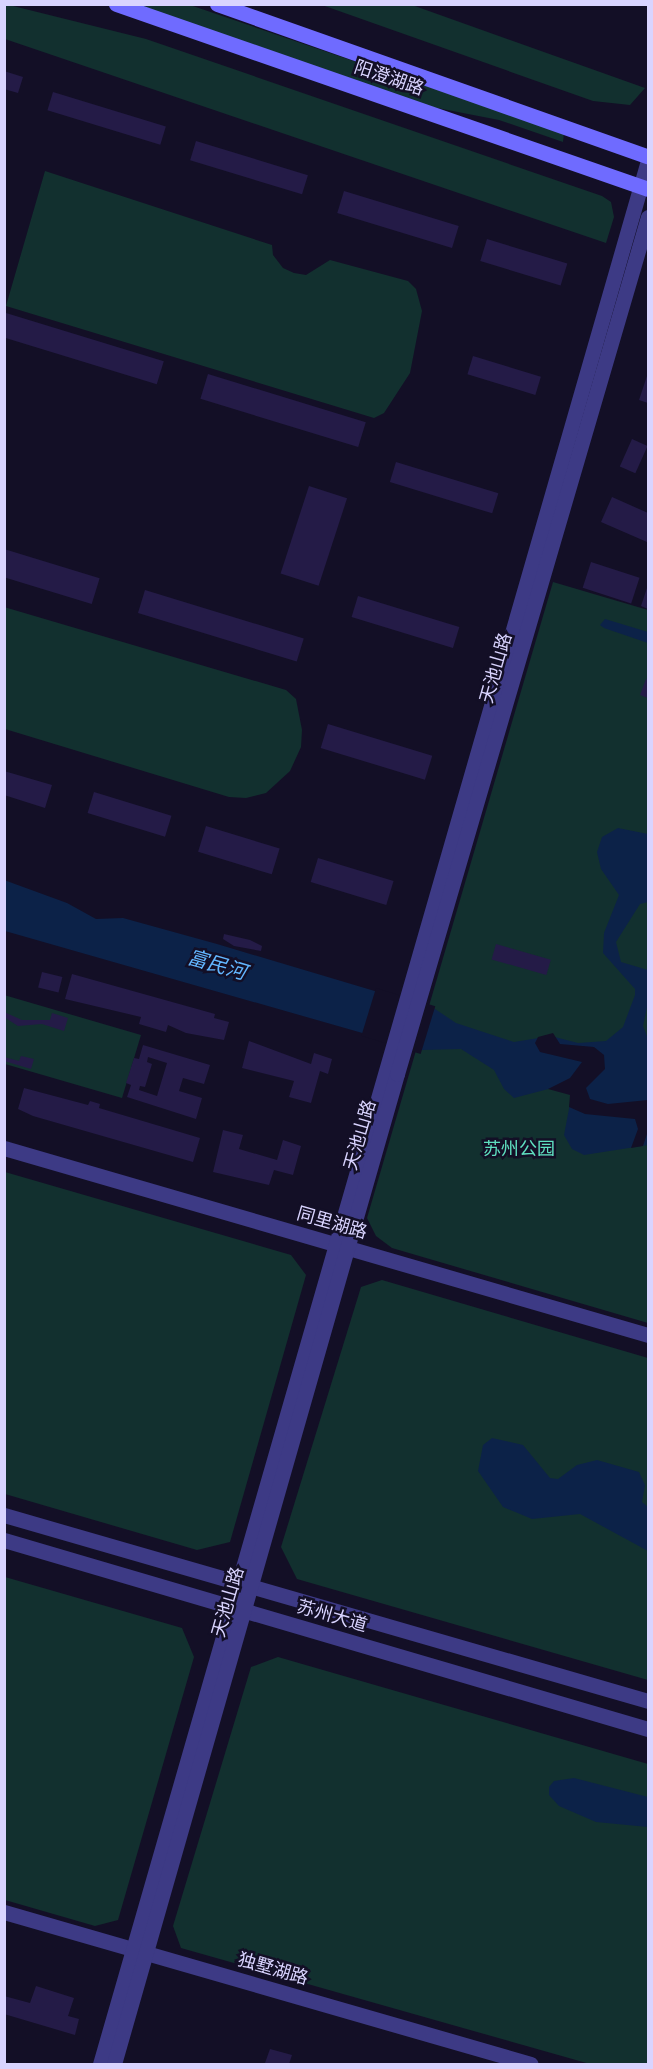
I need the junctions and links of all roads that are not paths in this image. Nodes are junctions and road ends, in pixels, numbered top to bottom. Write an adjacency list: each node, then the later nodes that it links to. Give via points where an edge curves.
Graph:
1 (116, 4): 5 (main road, 阳澄湖路)
2 (217, 4): 3 (main road, 阳澄湖路)
3 (648, 157)
4 (648, 161): 5 (street, 天池山路)
5 (645, 187): 7 (street, 天池山路)
6 (648, 217): 7 (street, 天池山路)
7 (423, 965): 9 (street, 天池山路)
8 (4, 1148): 9 (street, 同里湖路)
9 (342, 1246): 10 (street, 同里湖路); 13 (street, 天池山路)
10 (648, 1335)
11 (4, 1515): 13 (street, 苏州大道)
12 (4, 1540): 14 (street, 苏州大道)
13 (245, 1586): 14 (street, 天池山路); 15 (street, 苏州大道)
14 (239, 1609): 16 (street, 苏州大道); 18 (street, 天池山路)
15 (648, 1701)
16 (648, 1729)
17 (4, 1912): 18 (street, 独墅湖路)
18 (141, 1951): 19 (street, 天池山路); 20 (street, 天池山路); 21 (street, 独墅湖路)
19 (100, 2064)
20 (114, 2064)
21 (531, 2064)

